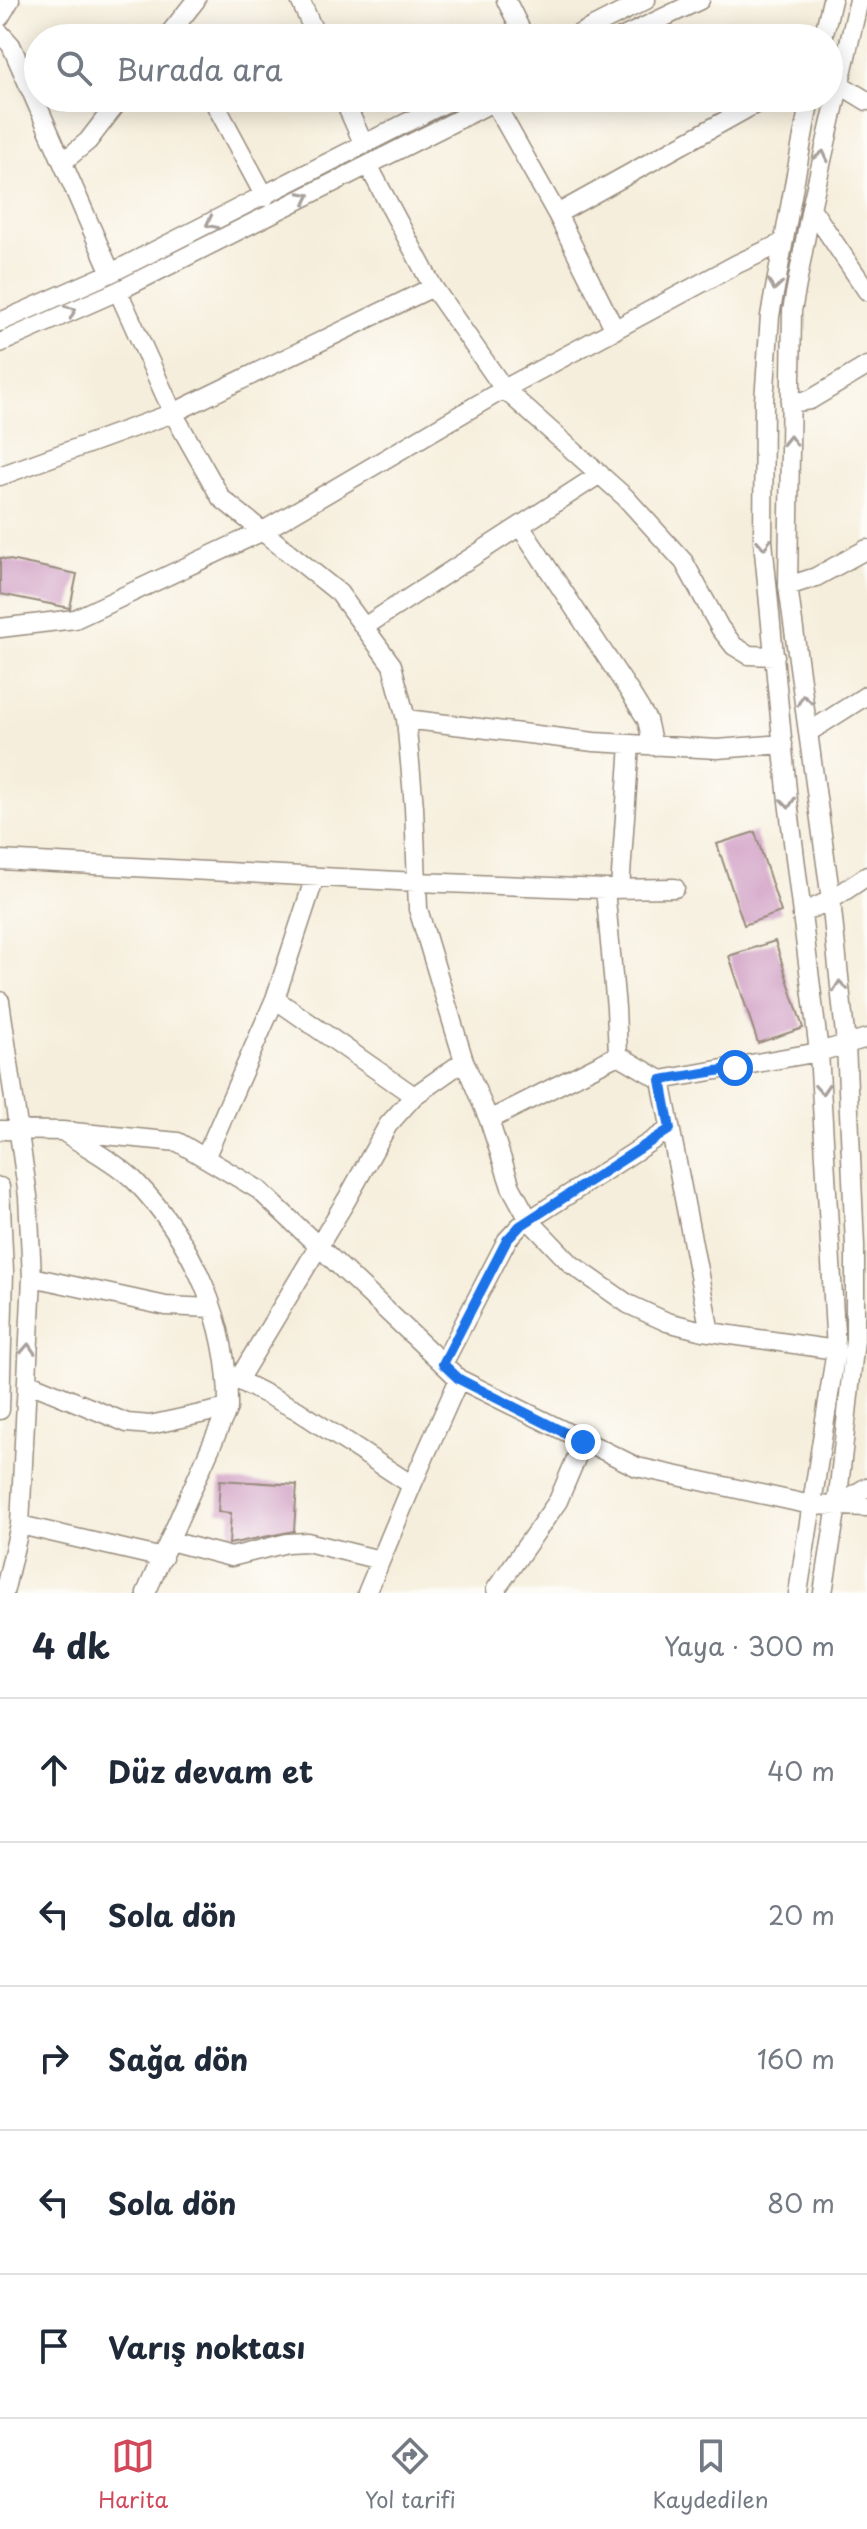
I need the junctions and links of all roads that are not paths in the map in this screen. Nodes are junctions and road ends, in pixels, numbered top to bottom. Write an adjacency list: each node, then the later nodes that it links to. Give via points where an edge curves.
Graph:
1 (10, 0): 9 (street)
2 (196, 0): 10 (street)
3 (300, 0): 11 (street)
4 (506, 0): 12 (street)
5 (646, 0): 13 (street)
6 (700, 0): 14 (street)
7 (832, 0): 15 (street)
8 (859, 0): 17 (street)
9 (0, 17)
10 (180, 24)
11 (311, 24)
12 (518, 24)
13 (599, 24)
14 (650, 24)
15 (826, 24)
16 (0, 33): 18 (street)
17 (843, 67)
18 (24, 73)
19 (843, 86): 20 (street)
20 (867, 101)
21 (42, 112): 32 (street)
22 (110, 112): 32 (street)
23 (219, 112): 34 (street)
24 (349, 112): 31 (street)
25 (428, 112): 31 (street)
26 (473, 112): 33 (street)
27 (503, 112): 36 (street)
28 (741, 112): 36 (street)
29 (807, 112): 37 (street)
30 (833, 112): 35 (street, one-way to 30)
31 (364, 145): 34 (street)
32 (64, 161): 38 (street)
33 (368, 165): 39 (street); 40 (street, one-way to 33)
34 (265, 197): 38 (street, one-way to 38)
35 (811, 208): 41 (street); 47 (street, via 792,311)
36 (557, 214): 43 (street)
37 (782, 243): 43 (street); 57 (street, one-way to 57, via 764,401 763,541)
38 (111, 273): 42 (street)
39 (433, 287): 46 (street); 48 (street)
40 (118, 291): 44 (street, one-way to 40); 48 (street)
41 (867, 291)
42 (0, 322)
43 (615, 330): 46 (street)
44 (0, 343)
45 (867, 366): 47 (street, via 810,400)
46 (504, 389): 49 (street); 52 (street)
47 (790, 403): 54 (street, one-way to 47)
48 (173, 413): 50 (street); 52 (street, via 221,498)
49 (600, 474): 51 (street); 57 (street, via 684,562 734,646 749,655)
50 (0, 476)
51 (520, 526): 55 (street); 63 (street, via 647,720)
52 (263, 531): 55 (street, via 339,593); 56 (street, via 75,619)
53 (867, 549): 54 (street)
54 (788, 586): 60 (street, one-way to 54)
55 (364, 627): 59 (street, via 392,665)
56 (0, 628)
57 (775, 656): 62 (street)
58 (867, 695): 60 (street)
59 (406, 719): 61 (street); 67 (street)
60 (809, 732): 70 (street)
61 (630, 744): 63 (street); 69 (street)
62 (783, 744): 63 (street); 71 (street, one-way to 71)
63 (653, 746)
64 (0, 860): 66 (street)
65 (867, 876): 70 (street)
66 (315, 877): 67 (street); 72 (street)
67 (417, 882): 69 (street); 78 (street, via 418,909)
68 (675, 888): 69 (street)
69 (612, 889): 77 (street)
70 (831, 900): 71 (street); 75 (street, one-way to 70)
71 (802, 913): 76 (street)
72 (275, 999): 80 (street); 86 (street)
73 (0, 1001): 83 (street)
74 (867, 1038): 75 (street)
75 (846, 1044): 76 (street); 85 (street)
76 (819, 1052): 79 (street); 94 (street, one-way to 94)
77 (618, 1055): 79 (street); 81 (street)
78 (464, 1061): 80 (street); 81 (street)
79 (661, 1080): 82 (street)
80 (414, 1096): 89 (street, via 388,1125)
81 (489, 1120): 88 (street, via 511,1187)
82 (670, 1129): 88 (street); 92 (street)
83 (9, 1130): 84 (street); 90 (street, via 28,1196)
84 (62, 1131): 86 (street, via 178,1142); 91 (street, via 133,1180 181,1239)
85 (859, 1150): 93 (street, via 855,1246)
86 (205, 1158): 89 (street, via 259,1190)
87 (0, 1187): 96 (street)
88 (529, 1220): 92 (street, via 571,1264 628,1304 667,1322); 95 (street, via 507,1240)
89 (318, 1246): 95 (street); 97 (street)
90 (32, 1277): 91 (street, via 166,1306); 99 (street, one-way to 90)
91 (212, 1308): 97 (street)
92 (710, 1332): 94 (street)
93 (861, 1340): 106 (street)
94 (836, 1350): 105 (street)
95 (443, 1364): 98 (street)
96 (1, 1371): 101 (street)
97 (233, 1379): 100 (street); 103 (street, via 297,1410)
98 (459, 1379): 102 (street); 103 (street)
99 (27, 1382): 100 (street, via 127,1423 150,1425); 108 (street)
100 (228, 1408): 109 (street)
101 (0, 1410)
102 (583, 1442): 105 (street, via 637,1467); 114 (street, via 558,1501)
103 (412, 1485): 110 (street)
104 (867, 1487): 106 (street)
105 (811, 1505): 106 (street); 115 (street)
106 (837, 1505): 107 (street); 116 (street)
107 (867, 1507)
108 (20, 1525): 109 (street); 111 (street)
109 (166, 1550): 110 (street, via 231,1557 307,1542); 112 (street)
110 (380, 1560): 113 (street)
111 (4, 1593)
112 (146, 1593)
113 (367, 1593)
114 (497, 1593)
115 (798, 1593)
116 (823, 1593)

